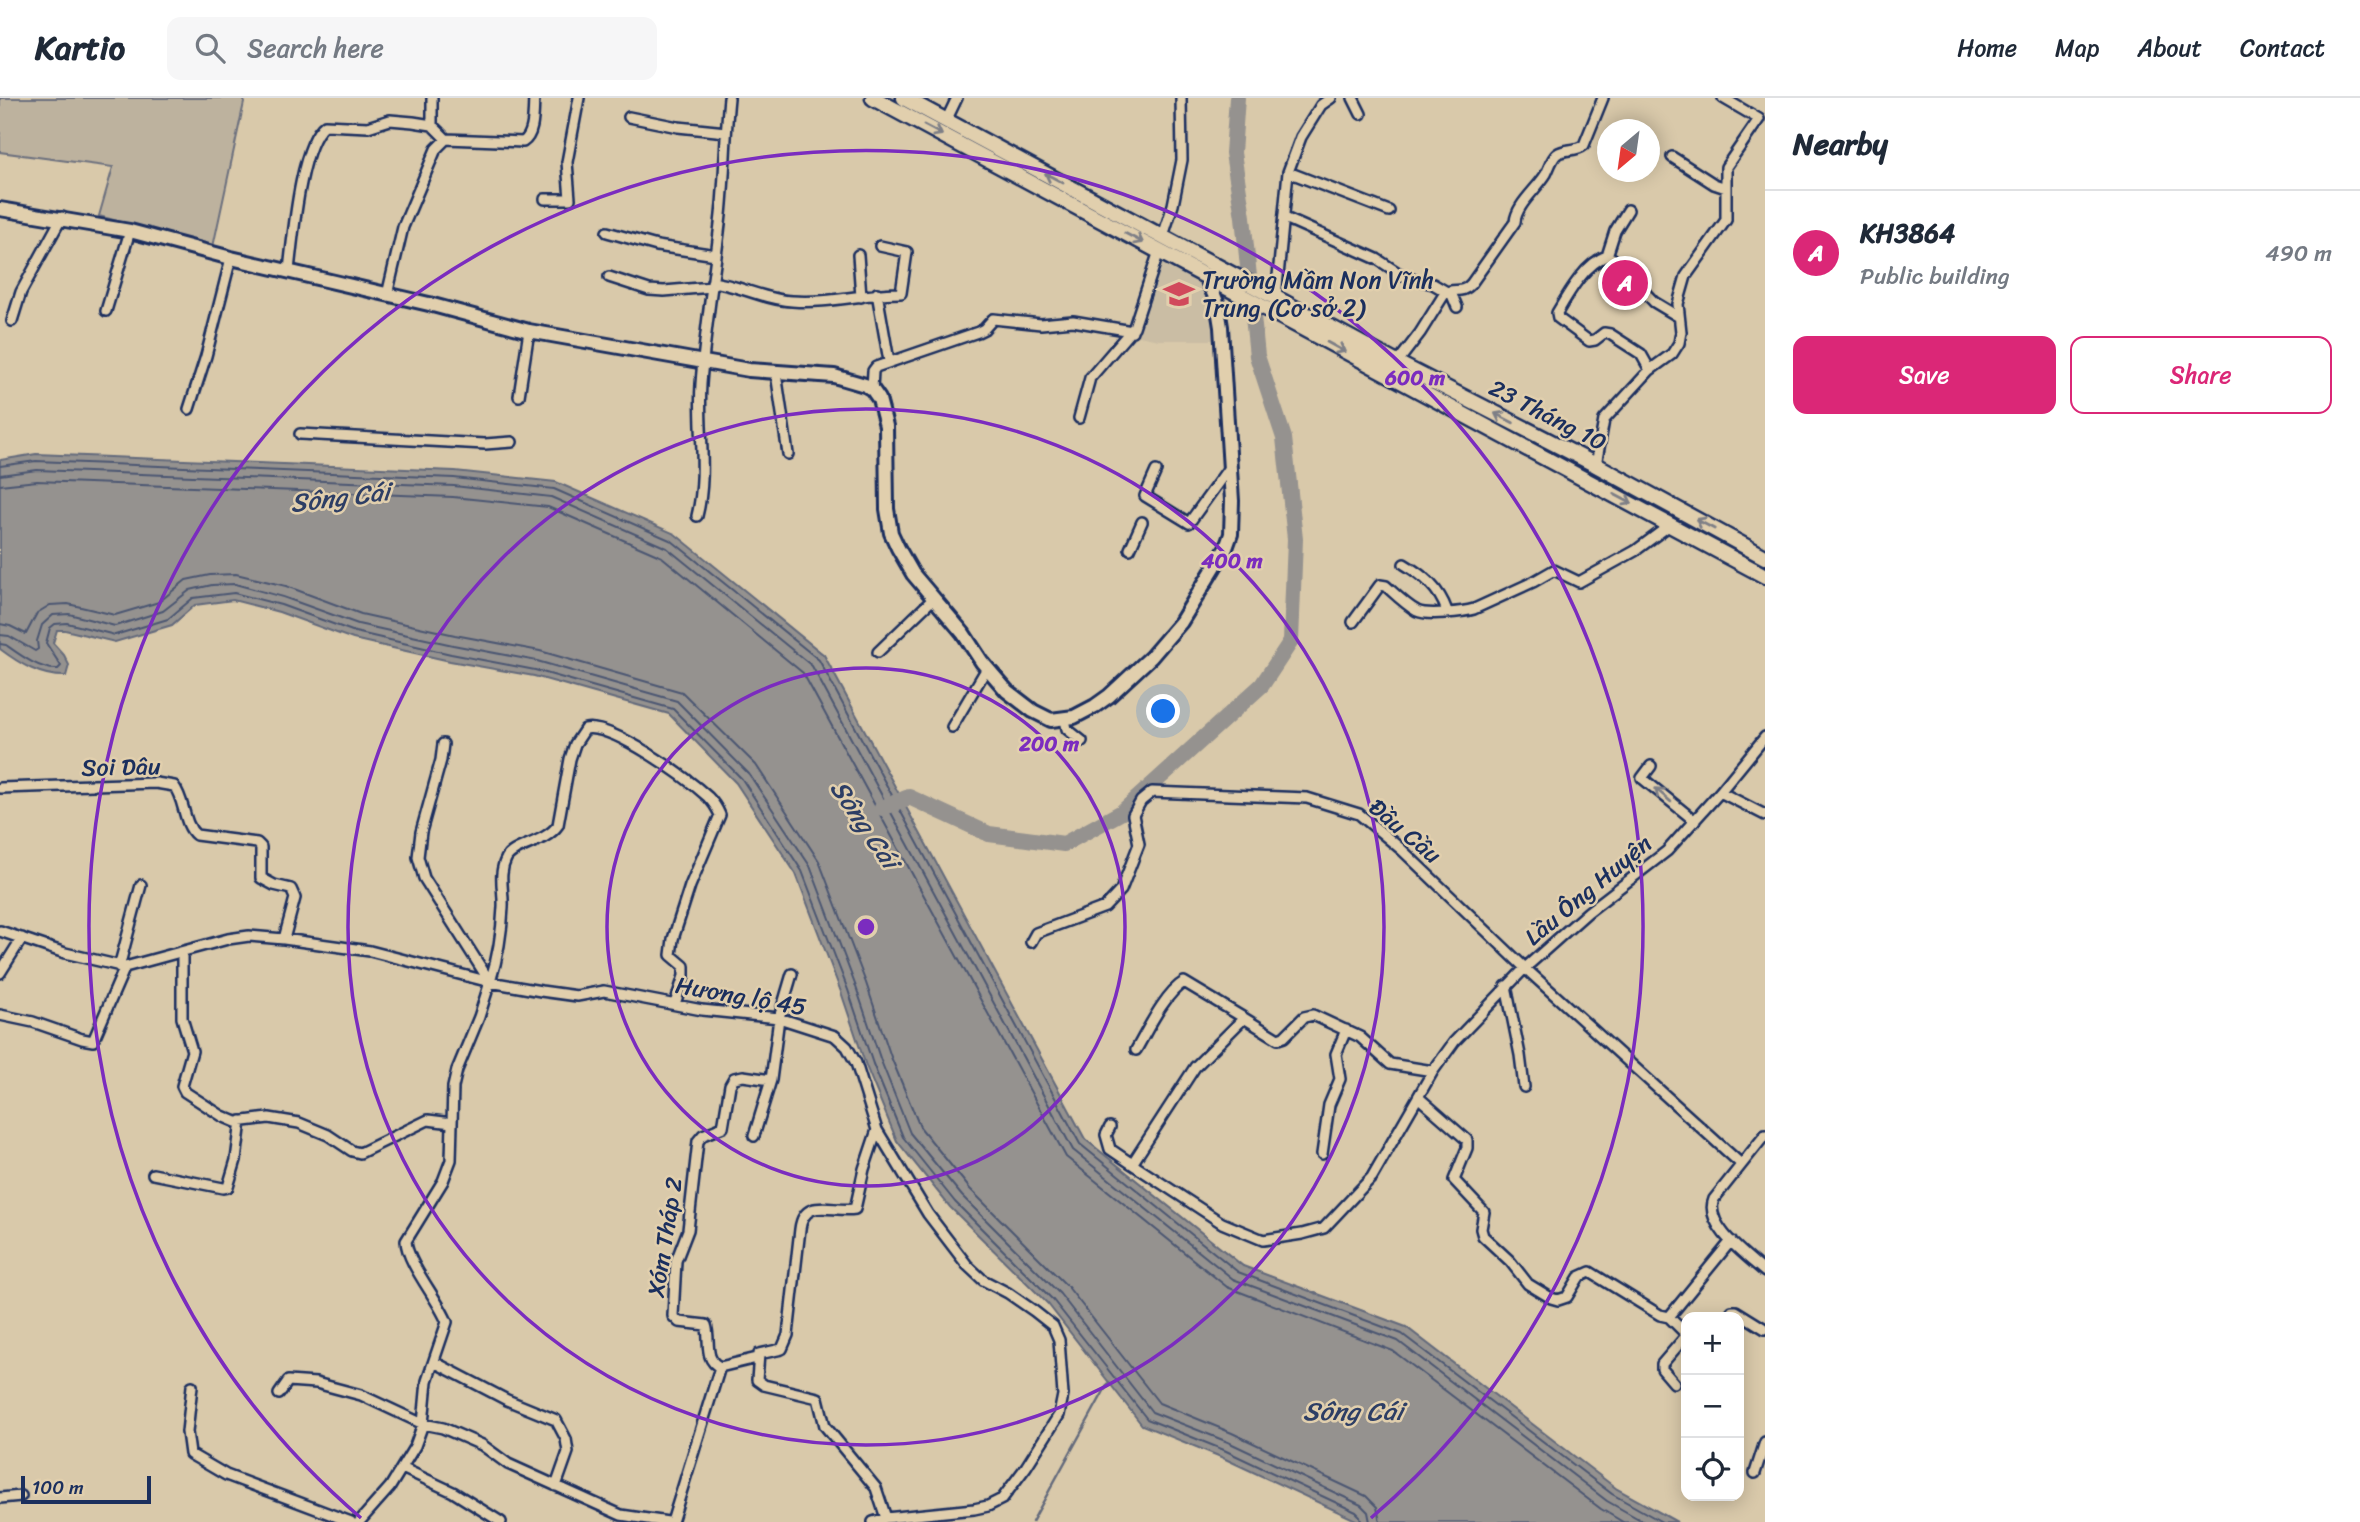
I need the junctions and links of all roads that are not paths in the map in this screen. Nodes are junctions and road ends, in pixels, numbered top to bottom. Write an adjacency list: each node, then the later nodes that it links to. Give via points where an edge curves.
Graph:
1 (432, 98): 17 (street)
2 (534, 98): 19 (street, via 529,138 523,142)
3 (579, 98): 23 (street, via 568,162 570,199)
4 (729, 98): 18 (street)
5 (873, 98): 33 (main road, one-way to 33)
6 (904, 98): 15 (main road)
7 (957, 98): 15 (street)
8 (1181, 98): 31 (street, via 1182,160)
9 (1331, 98): 21 (street, via 1301,136)
10 (1353, 98): 13 (street)
11 (1603, 98): 42 (street, via 1584,145 1556,155 1471,284 1462,291)
12 (1723, 98): 16 (street)
13 (1361, 114)
14 (629, 117): 18 (street)
15 (947, 121): 31 (main road, one-way to 15)
16 (1762, 121): 22 (street, via 1726,167)
17 (432, 125): 19 (street); 38 (street, via 390,120 368,127 324,125 318,130 299,194)
18 (726, 132): 34 (street)
19 (446, 139): 44 (street, via 436,149 409,213)
20 (1672, 158): 22 (street)
21 (1288, 172): 26 (street); 28 (street)
22 (1726, 188): 49 (street, via 1726,220 1688,271 1679,297)
23 (545, 200)
24 (0, 209): 27 (street)
25 (1628, 210): 36 (street)
26 (1389, 211)
27 (62, 218): 29 (street); 50 (street, via 22,292)
28 (1285, 218): 42 (street, via 1377,259 1403,276); 45 (street)
29 (130, 231): 37 (street); 48 (street)
30 (607, 232): 34 (street)
31 (1163, 236): 33 (main road); 45 (main road, 23 Tháng 10)
32 (880, 247): 43 (street, via 907,252 901,293)
33 (1159, 251): 40 (main road); 52 (street)
34 (716, 255): 41 (street)
35 (858, 255): 46 (street)
36 (1607, 256): 49 (street, via 1654,302); 56 (street, via 1585,272 1560,306 1558,318 1589,341 1610,334 1641,354)
37 (231, 258): 38 (street); 60 (street)
38 (289, 270): 44 (street)
39 (609, 277): 41 (street, via 664,292)
40 (1208, 277): 66 (street, via 1221,327); 68 (main road, 23 Tháng 10, one-way to 68)
41 (712, 285): 46 (street, via 788,301); 54 (street)
42 (1447, 291): 47 (street); 55 (street)
43 (877, 293): 46 (street); 53 (street)
44 (387, 295): 51 (street)
45 (1274, 296): 55 (main road, 23 Tháng 10)
46 (861, 297)
47 (1457, 307)
48 (106, 311)
49 (1679, 317): 56 (street, via 1679,343)
50 (12, 321)
51 (529, 331): 54 (street); 59 (street)
52 (1132, 331): 53 (street, via 1073,321 1041,324 992,319 978,332); 61 (street, via 1090,378)
53 (889, 361): 58 (street, via 873,371)
54 (703, 362): 57 (street); 69 (street, via 703,480)
55 (1396, 363): 65 (main road, 23 Tháng 10, one-way to 55)
56 (1650, 370): 65 (street, via 1604,420)
57 (776, 373): 58 (street, via 834,376); 64 (street)
58 (872, 389): 76 (street, via 887,426 891,533)
59 (519, 396)
60 (189, 409)
61 (1079, 418)
62 (300, 434): 63 (street)
63 (512, 442)
64 (788, 454)
65 (1596, 465): 68 (main road); 73 (main road, 23 Tháng 10, one-way to 65)
66 (1228, 469): 67 (street, via 1189,523 1145,496); 81 (street, via 1230,538 1192,606 1151,657 1109,696)
67 (1156, 471)
68 (1588, 480): 71 (main road, 23 Tháng 10, one-way to 71)
69 (697, 516)
70 (1142, 522): 72 (street)
71 (1670, 525): 75 (main road, 23 Tháng 10); 77 (street, via 1581,582 1554,570 1474,609)
72 (1130, 549)
73 (1765, 557)
74 (1404, 564): 77 (street, via 1431,583)
75 (1765, 576)
76 (933, 599): 79 (street); 80 (street)
77 (1447, 611): 78 (street, via 1418,611 1380,585)
78 (1353, 622)
79 (878, 652)
80 (987, 668): 81 (street, via 1032,711 1051,720); 82 (street)
81 (1065, 720): 84 (street, via 1067,729)
82 (952, 727)
83 (1765, 737): 88 (street, Lầu Ông Huyện)
84 (1082, 741)
85 (443, 744): 101 (street, via 418,857 424,878)
86 (1651, 766): 90 (street, one-way to 86, via 1642,778)
87 (0, 788): 94 (street, Soi Dâu, via 174,786 182,797 190,831 257,843 261,848 261,878 291,890 295,898)
88 (1720, 792): 89 (street); 90 (street, Lầu Ông Huyện)
89 (1765, 815)
90 (1695, 821): 98 (street, Lầu Ông Huyện, via 1660,857)
91 (141, 886): 97 (street)
92 (0, 931): 93 (street, Hương lộ 45)
93 (22, 938): 97 (street, Hương lộ 45); 99 (street)
94 (284, 939): 96 (street, Hương lộ 45, via 249,936); 101 (street, Hương lộ 45, via 370,951)
95 (1031, 942): 98 (street, Đầu Cầu, via 1036,933 1105,907 1121,891 1139,844 1133,815 1152,792 1294,797 1353,811 1373,824)
96 (182, 952): 97 (street, Hương lộ 45); 113 (street, via 181,1018 192,1051 182,1086 207,1107)
97 (122, 967): 104 (street, via 93,1041)
98 (1525, 968): 102 (street, Lầu Ông Huyện); 121 (street, Đầu Cầu)
99 (0, 973)
100 (792, 974): 105 (street)
101 (490, 982): 103 (street, Hương lộ 45, via 577,996 604,991); 103 (street, via 501,933 505,860 510,853 551,835 558,825 575,744 585,729 592,728 613,734 658,760 709,798 720,815 673,939 671,955 684,966); 114 (street, via 457,1070)
102 (1506, 986): 109 (street, Lầu Ông Huyện); 111 (street)
103 (675, 1004): 105 (street, Hương lộ 45)
104 (0, 1015)
105 (779, 1018): 110 (street); 116 (street, Hương lộ 45, via 828,1033 847,1047)
106 (1244, 1018): 107 (street, via 1278,1039 1309,1016); 108 (street, via 1181,983); 120 (street, via 1195,1067)
107 (1346, 1030): 109 (street, via 1365,1040 1390,1064); 119 (street, via 1336,1054 1340,1079 1329,1105)
108 (1136, 1050)
109 (1433, 1071): 112 (street, Lầu Ông Huyện)
110 (771, 1080): 118 (street); 132 (street, Xóm Tháp 2, via 734,1078 723,1127 699,1138 688,1230 676,1261 673,1316 679,1322 706,1325 710,1357)
111 (1524, 1087)
112 (1418, 1097): 120 (street, Lầu Ông Huyện, via 1372,1177 1327,1225 1302,1234 1269,1240 1247,1234 1222,1223); 126 (street, via 1467,1140 1455,1183 1484,1212 1483,1236 1528,1284 1561,1299 1590,1272)
113 (241, 1121): 114 (street, via 269,1118 299,1123 360,1153 428,1120); 122 (street, via 228,1187)
114 (452, 1123): 131 (street, via 451,1160 443,1181 406,1241 413,1263 447,1322)
115 (1110, 1127): 120 (street, Lầu Ông Huyện, via 1105,1135 1109,1147)
116 (877, 1130): 130 (street, via 855,1209 811,1209 803,1216 787,1341 782,1349 761,1352); 143 (street, Hương lộ 45, via 928,1214 971,1270 1053,1326 1061,1347 1063,1395 1049,1432 1002,1499 974,1509)
117 (1765, 1135): 121 (street)
118 (754, 1136)
119 (1322, 1154)
120 (1132, 1164)
121 (1741, 1164): 123 (street, via 1711,1206 1713,1218)
122 (153, 1174)
123 (1731, 1241): 124 (street); 126 (street)
124 (1765, 1272)
125 (1744, 1316): 127 (street)
126 (1669, 1317): 128 (street)
127 (1765, 1329)
128 (1681, 1330)
129 (1681, 1341): 133 (street, via 1662,1364)
130 (757, 1358): 132 (street); 143 (street, via 760,1383 818,1399 829,1431 873,1485)
131 (434, 1362): 136 (street, via 426,1381); 140 (street, via 556,1420 568,1452)
132 (720, 1367): 148 (street)
133 (1674, 1383)
134 (192, 1386): 145 (street, via 187,1432 190,1454 226,1475)
135 (279, 1394): 136 (street, via 288,1381 297,1380 344,1389)
136 (422, 1424): 138 (street); 140 (street, via 482,1445 509,1464)
137 (1765, 1443): 139 (street)
138 (402, 1468): 146 (street); 147 (street)
139 (1755, 1473)
140 (556, 1486): 144 (street)
141 (21, 1496): 142 (street)
142 (0, 1498)
143 (886, 1518): 149 (street, Hương lộ 45)
144 (624, 1519): 148 (street)
145 (351, 1522)
146 (359, 1522)
147 (501, 1522)
148 (670, 1522)
149 (873, 1522)

